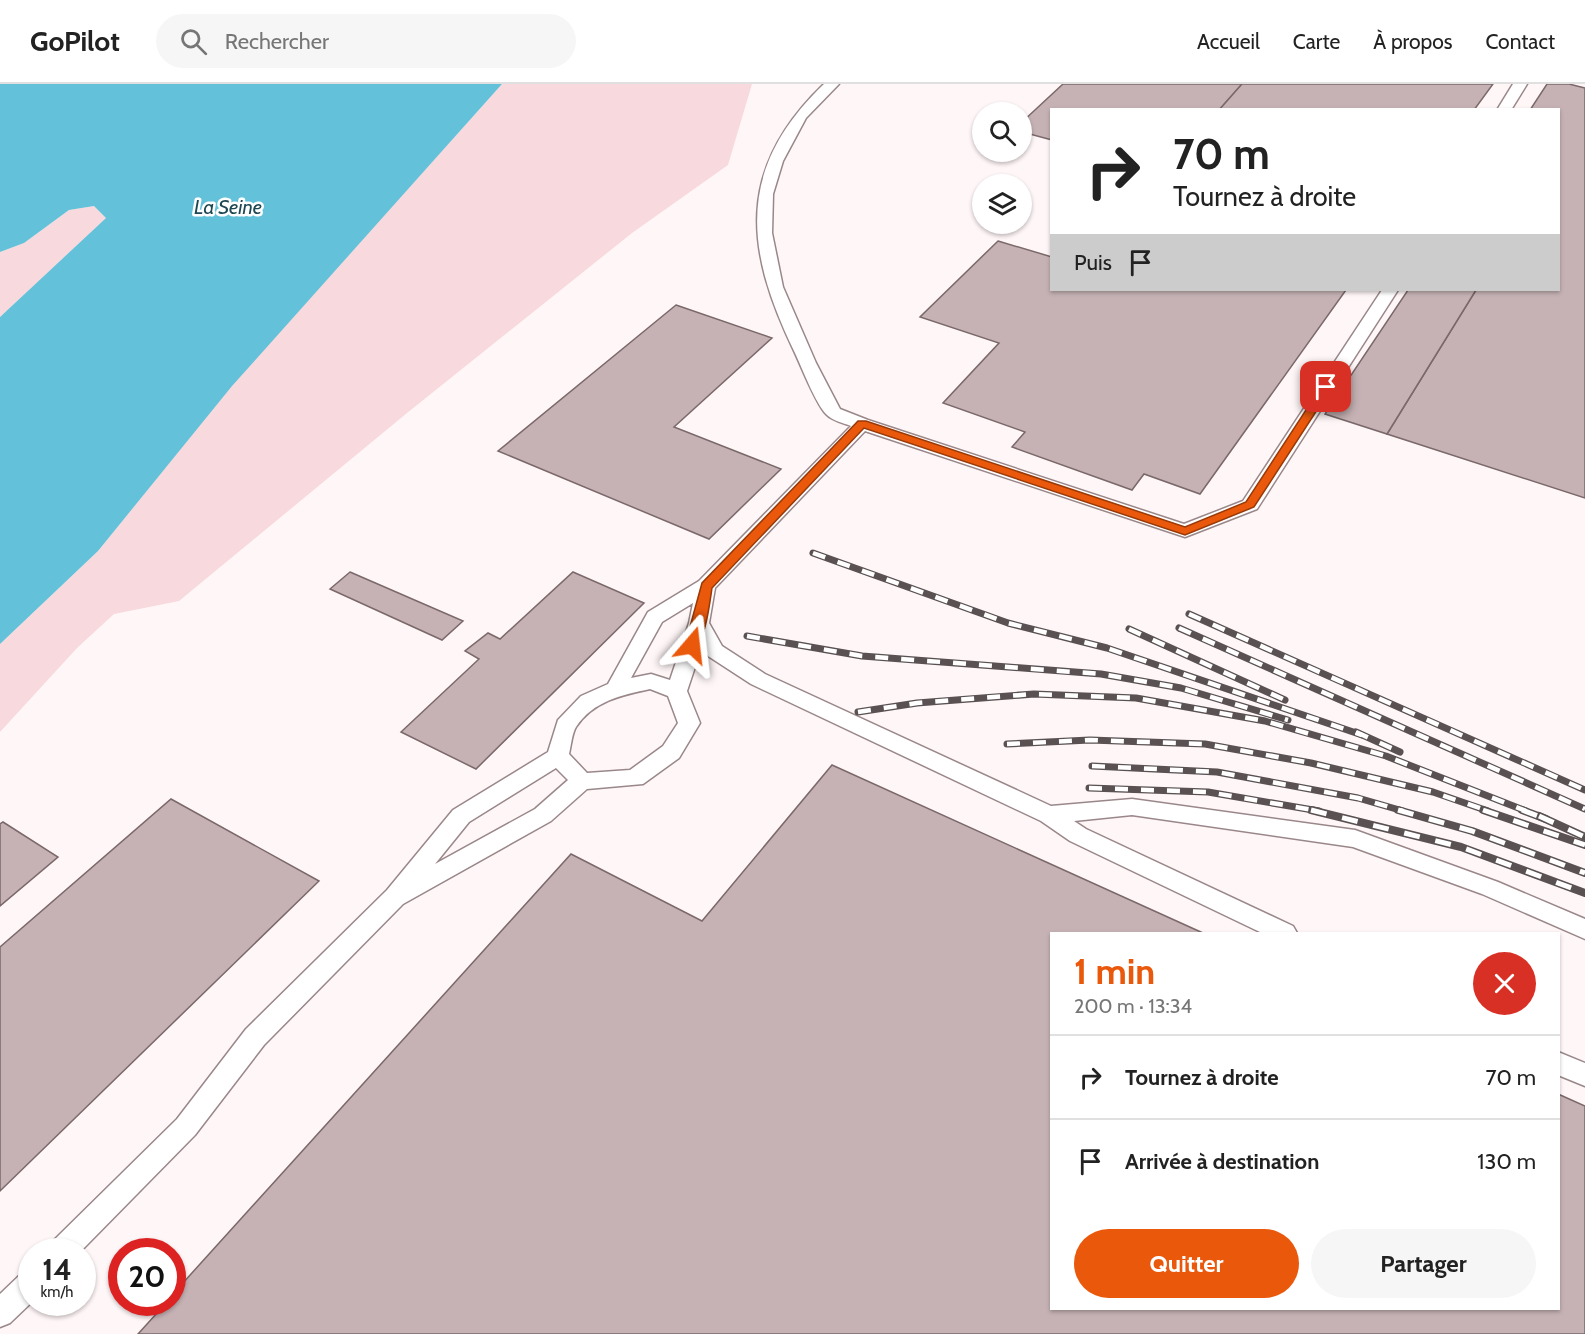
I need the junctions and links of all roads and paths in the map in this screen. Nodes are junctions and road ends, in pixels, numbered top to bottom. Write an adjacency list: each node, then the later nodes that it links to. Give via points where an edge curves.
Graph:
1 (832, 84): 5 (lane, via 798,119 774,163 764,204 768,258 784,315 833,412)
2 (1520, 84): 3 (lane)
3 (1505, 108)
4 (1389, 291): 5 (lane, via 1250,505 1185,531)
5 (862, 424): 6 (lane)
6 (706, 586): 7 (lane); 8 (lane, via 655,617)
7 (699, 623): 9 (lane); 12 (lane, via 715,651 758,679)
8 (615, 689): 9 (lane, via 651,681); 10 (lane, via 588,701 565,725)
9 (677, 691): 11 (lane, via 689,723 671,752 635,778)
10 (558, 756): 11 (lane); 13 (lane, via 461,816)
11 (582, 781): 13 (lane, via 543,815)
12 (1049, 815): 14 (lane, via 1132,807 1355,839 1491,888); 15 (lane, via 1078,835)
13 (395, 897): 18 (lane, via 255,1037 186,1127)
14 (1585, 929)
15 (1283, 932)
16 (1560, 1064): 17 (lane)
17 (1585, 1076)
18 (75, 1238)
19 (18, 1296): 20 (lane)
20 (0, 1313)

